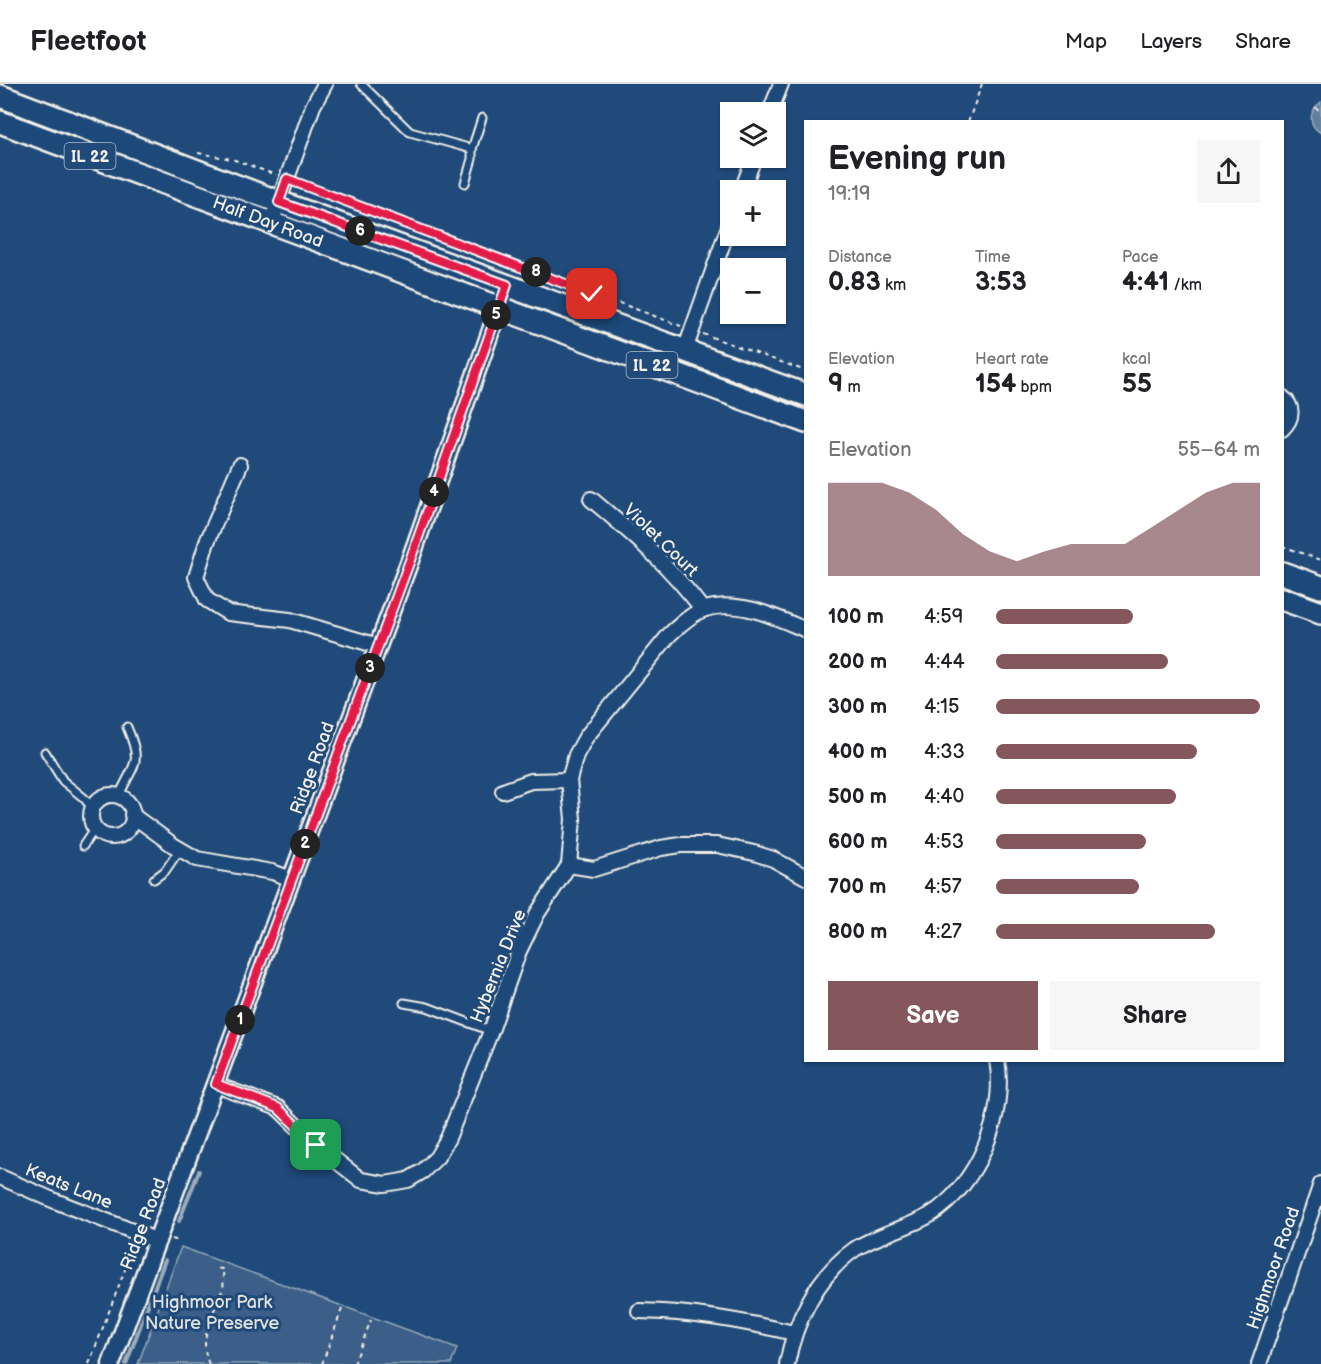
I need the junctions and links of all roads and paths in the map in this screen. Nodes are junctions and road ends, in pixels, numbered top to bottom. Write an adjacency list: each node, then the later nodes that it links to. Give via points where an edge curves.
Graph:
1 (325, 84): 14 (street)
2 (361, 84): 12 (lane, via 410,132)
3 (781, 84): 6 (street)
4 (982, 84): 10 (path)
5 (0, 96): 16 (main road, Half Day Road / IL 22)
6 (774, 102)
7 (1314, 107): 8 (path)
8 (1318, 110)
9 (482, 118): 12 (lane)
10 (969, 120)
11 (0, 122): 17 (main road, Half Day Road / IL 22)
12 (472, 148): 15 (lane)
13 (190, 152): 14 (path, via 232,159)
14 (287, 179): 16 (street); 21 (path)
15 (465, 183)
16 (279, 202): 17 (street); 19 (main road, Half Day Road / IL 22)
17 (271, 223): 20 (main road, Half Day Road / IL 22)
18 (722, 246): 21 (street)
19 (507, 285): 20 (street, Ridge Road); 22 (main road, Half Day Road / IL 22)
20 (499, 306): 26 (main road, Half Day Road / IL 22); 38 (street, Ridge Road)
21 (692, 330): 22 (street); 23 (path)
22 (685, 350): 24 (main road, Half Day Road / IL 22)
23 (804, 370)
24 (804, 394)
25 (1284, 399): 27 (street, via 1292,411)
26 (804, 421)
27 (1284, 427)
28 (240, 465): 38 (street, via 196,577 207,600 228,614 290,620)
29 (591, 499): 35 (street, Violet Court, via 669,567)
30 (1284, 547): 31 (path)
31 (1321, 561)
32 (1284, 574): 33 (main road)
33 (1321, 587)
34 (1284, 599): 36 (main road)
35 (703, 610): 37 (street, Hybernia Drive, via 742,607); 41 (street, Hybernia Drive, via 670,634 593,728 576,755)
36 (1321, 613)
37 (802, 629)
38 (378, 646): 52 (street, Ridge Road)
39 (127, 728): 43 (lane, via 136,749 136,763)
40 (45, 752): 44 (lane, via 63,782)
41 (569, 780): 42 (street, via 531,781); 49 (street, Hybernia Drive, via 573,819)
42 (503, 791)
43 (118, 796): 44 (street, via 106,795); 45 (street, via 128,803)
44 (92, 808): 46 (street)
45 (132, 814): 46 (street, via 129,827 118,835 105,835); 48 (street)
46 (95, 828): 47 (lane)
47 (83, 846)
48 (180, 849): 51 (lane); 52 (street, via 197,860)
49 (569, 865): 50 (street, via 594,869 661,848 717,845 772,859); 54 (street, Hybernia Drive, via 537,914 519,951)
50 (804, 876)
51 (154, 879)
52 (292, 879): 56 (street, Ridge Road)
53 (405, 1004): 54 (lane, via 427,1007)
54 (491, 1031): 56 (street, Hybernia Drive, via 448,1138 430,1164 408,1180 385,1184 361,1180 316,1145 278,1108)
55 (997, 1062): 64 (street, via 999,1093 995,1115 978,1162 966,1182 928,1216 854,1250 821,1284)
56 (216, 1084): 59 (street, Ridge Road)
57 (0, 1177): 59 (street, Keats Lane)
58 (1321, 1184): 70 (street, Highmoor Road)
59 (158, 1240): 65 (street, Ridge Road)
60 (215, 1268): 66 (path, via 223,1269 224,1286 206,1338)
61 (342, 1309): 67 (path)
62 (639, 1311): 64 (street, via 703,1314)
63 (371, 1320): 68 (path)
64 (794, 1334): 69 (street)
65 (111, 1364)
66 (209, 1364)
67 (322, 1364)
68 (354, 1364)
69 (787, 1364)
70 (1259, 1364)

